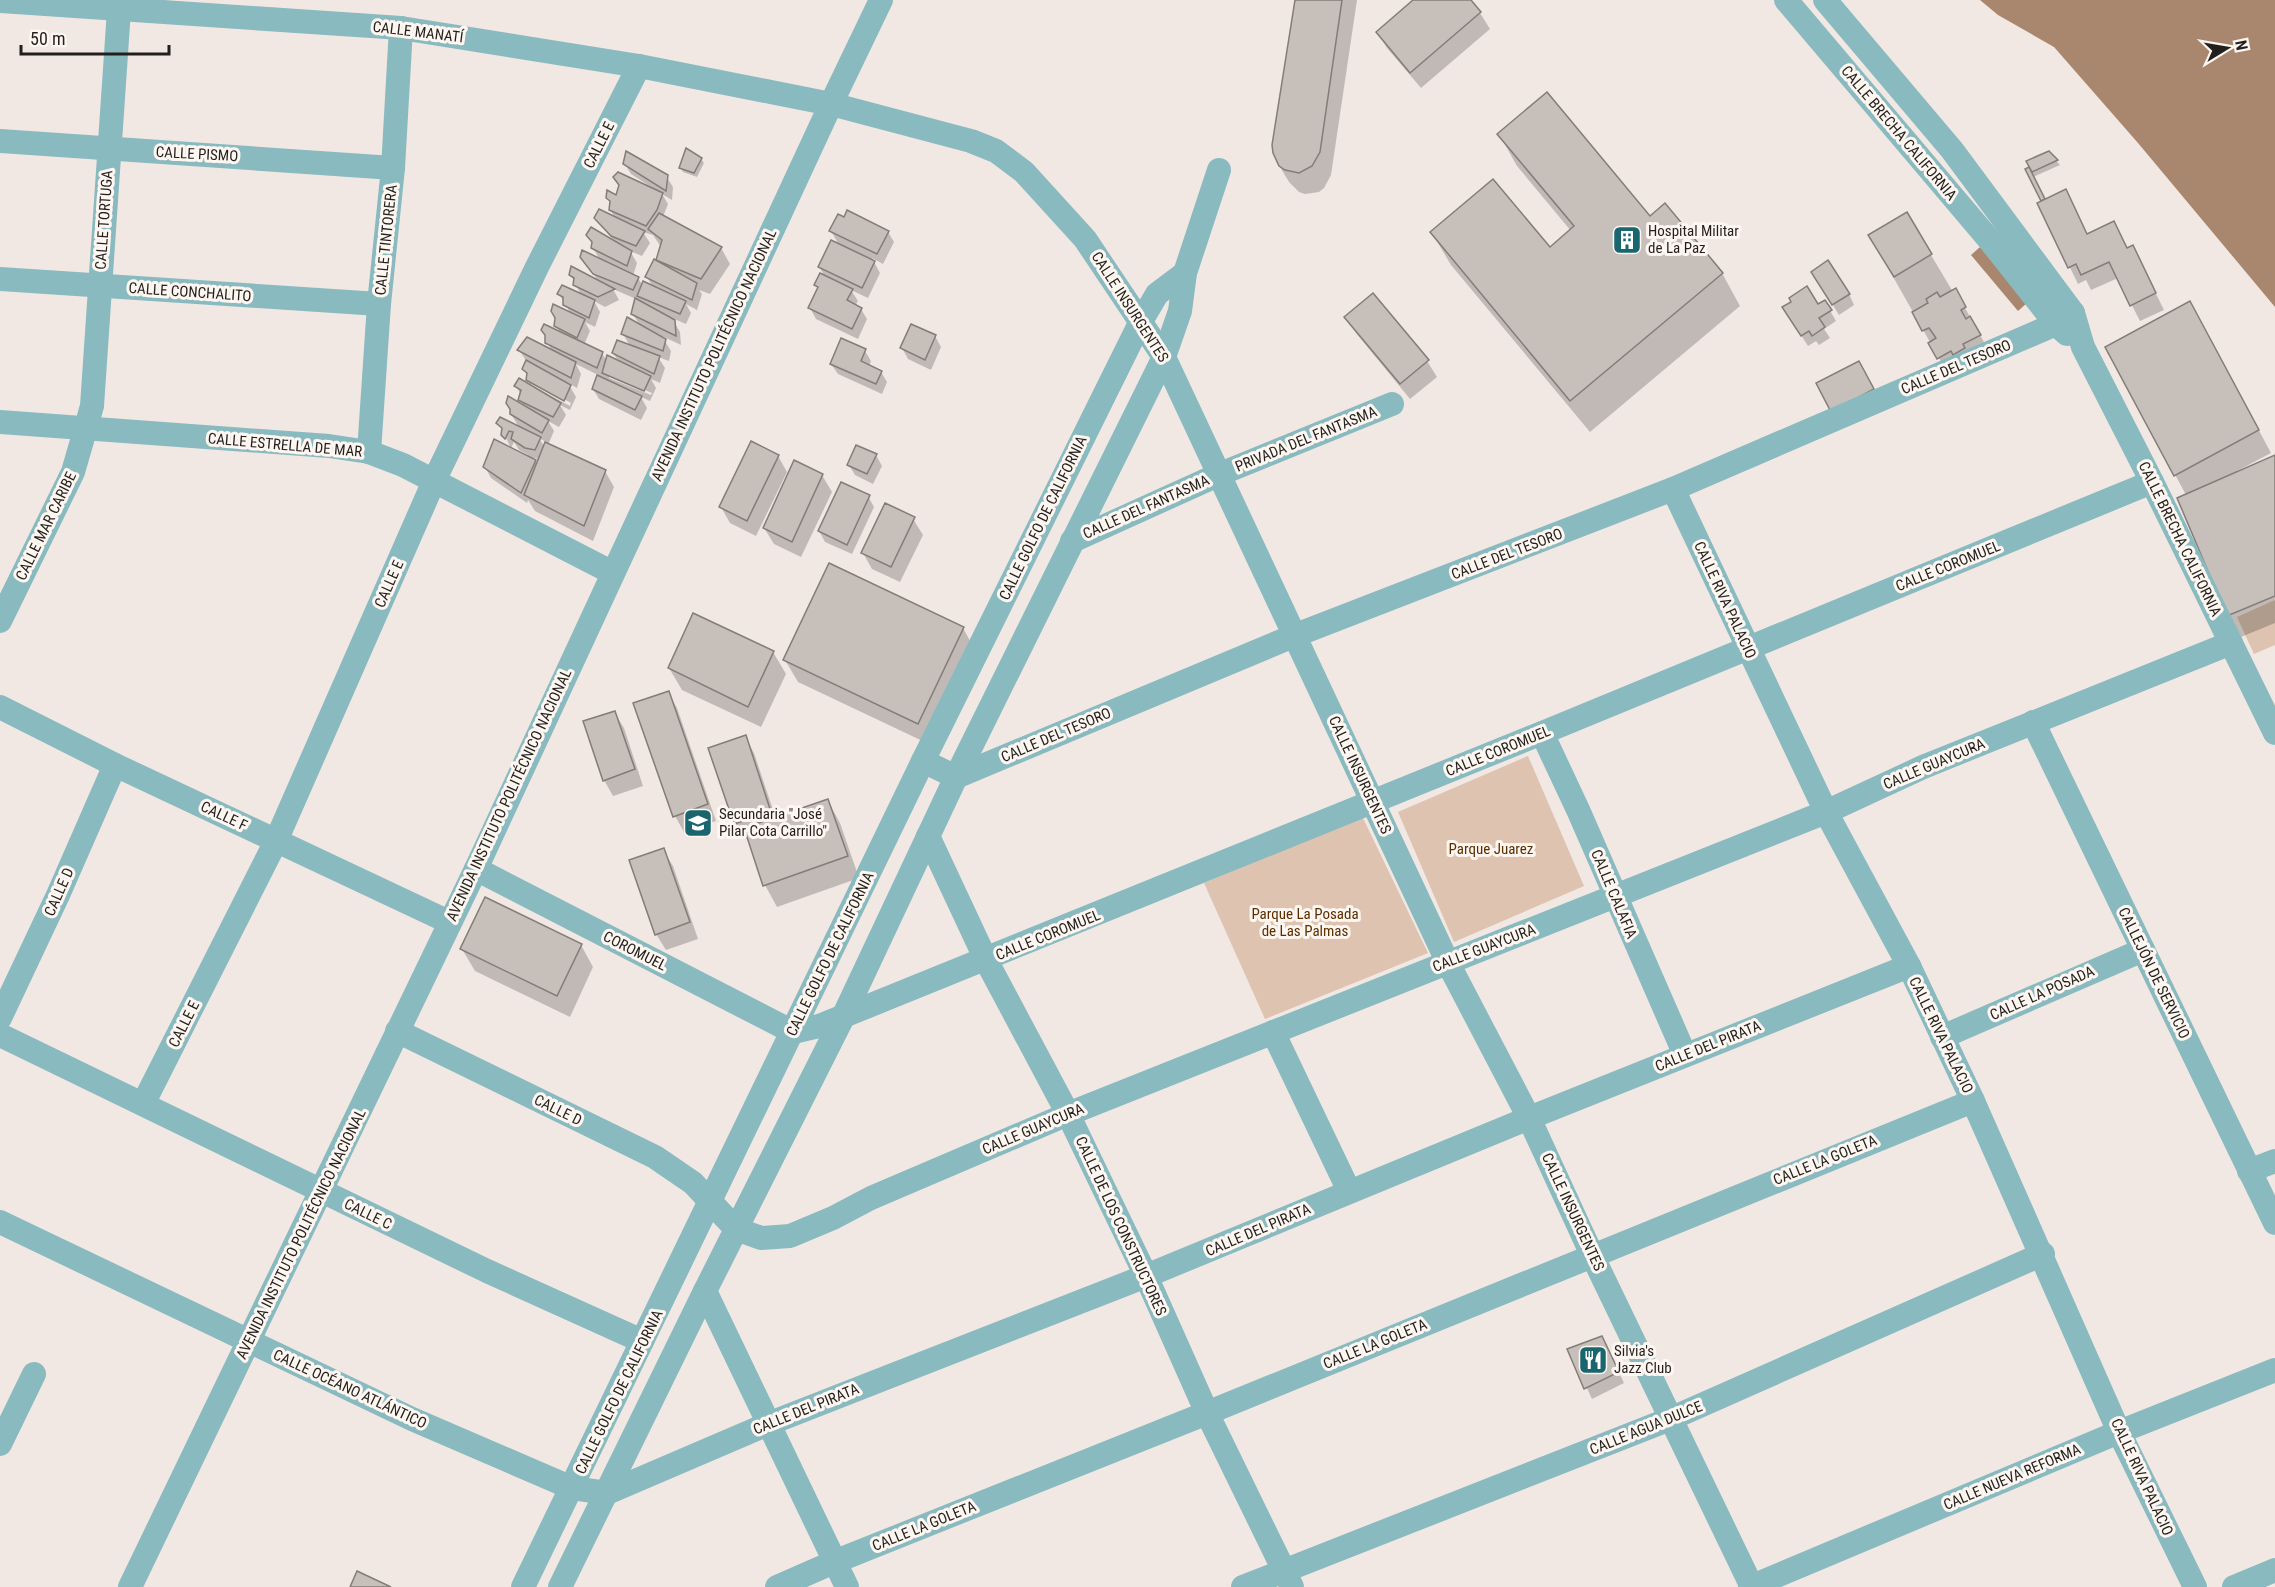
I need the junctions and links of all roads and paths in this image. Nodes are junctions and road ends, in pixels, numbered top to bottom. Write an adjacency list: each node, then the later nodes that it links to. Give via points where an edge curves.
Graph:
1 (881, 0): 8 (street, AVENIDA INSTITUTO POLITÉCNICO NACIONAL)
2 (1786, 0): 17 (street, CALLE BRECHA CALIFORNIA, via 1992,243)
3 (1826, 0): 17 (street, CALLE BRECHA CALIFORNIA, via 1952,150)
4 (0, 1): 5 (street, CALLE MANATÍ)
5 (119, 10): 6 (street, CALLE MANATÍ); 10 (street, CALLE TORTUGA)
6 (401, 28): 7 (street, CALLE MANATÍ); 11 (street, CALLE TINTORERA)
7 (639, 66): 8 (street, CALLE MANATÍ); 25 (street, CALLE E)
8 (831, 104): 18 (street, CALLE INSURGENTES, via 996,151 1024,172 1085,239); 29 (street, AVENIDA INSTITUTO POLITÉCNICO NACIONAL)
9 (0, 141): 10 (street, CALLE PISMO)
10 (108, 149): 11 (street, CALLE PISMO); 15 (street, CALLE TORTUGA)
11 (393, 168): 16 (street, CALLE TINTORERA)
12 (1219, 170): 13 (street)
13 (1185, 273): 18 (street, CALLE GOLFO DE CALIFORNIA, via 1157,294); 19 (street, via 1180,311)
14 (0, 279): 15 (street, CALLE CONCHALITO)
15 (99, 287): 16 (street, CALLE CONCHALITO); 22 (street, CALLE TORTUGA, via 92,406)
16 (379, 304): 23 (street, CALLE TINTORERA)
17 (2065, 318): 26 (street, CALLE BRECHA CALIFORNIA); 27 (street, CALLE DEL TESORO)
18 (1140, 323): 19 (street, CALLE INSURGENTES); 38 (street, CALLE GOLFO DE CALIFORNIA)
19 (1164, 357): 24 (street, CALLE INSURGENTES); 28 (street)
20 (1392, 404): 24 (street, PRIVADA DEL FANTASMA)
21 (0, 422): 22 (street, CALLE ESTRELLA DE MAR)
22 (87, 429): 23 (street, CALLE ESTRELLA DE MAR); 30 (street, CALLE MAR CARIBE, via 73,472)
23 (369, 452): 25 (street, CALLE ESTRELLA DE MAR)
24 (1220, 474): 28 (street, CALLE DEL FANTASMA); 31 (street, CALLE INSURGENTES)
25 (434, 481): 29 (street, CALLE ESTRELLA DE MAR); 44 (street, CALLE E)
26 (2152, 482): 32 (street, CALLE BRECHA CALIFORNIA); 33 (street, CALLE COROMUEL)
27 (1673, 489): 31 (street, CALLE DEL TESORO); 33 (street, CALLE RIVA PALACIO)
28 (1072, 541): 40 (street)
29 (613, 573): 45 (street, AVENIDA INSTITUTO POLITÉCNICO NACIONAL)
30 (0, 621)
31 (1296, 635): 40 (street, CALLE DEL TESORO); 41 (street, CALLE INSURGENTES)
32 (2231, 643): 35 (street, CALLE GUAYCURA); 37 (street, CALLE BRECHA CALIFORNIA)
33 (1747, 649): 36 (street, CALLE COROMUEL); 42 (street, CALLE RIVA PALACIO)
34 (0, 707): 39 (street, CALLE F)
35 (2033, 722): 42 (street, CALLE GUAYCURA); 48 (street, CALLEJÓN DE SERVICIO)
36 (1542, 733): 41 (street, CALLE COROMUEL); 46 (street, CALLE CALAFIA)
37 (2275, 733)
38 (922, 761): 40 (street); 55 (street, CALLE GOLFO DE CALIFORNIA)
39 (115, 765): 44 (street, CALLE F); 53 (street, CALLE D)
40 (956, 777): 43 (street)
41 (1372, 801): 49 (street, CALLE COROMUEL); 50 (street, CALLE INSURGENTES)
42 (1826, 812): 46 (street, CALLE GUAYCURA); 51 (street, CALLE RIVA PALACIO)
43 (928, 836): 49 (street, CALLE DE LOS CONSTRUCTORES); 52 (street)
44 (276, 841): 47 (street, CALLE F); 61 (street, CALLE E)
45 (476, 869): 47 (street, AVENIDA INSTITUTO POLITÉCNICO NACIONAL); 55 (street, COROMUEL)
46 (1615, 897): 50 (street, CALLE GUAYCURA); 59 (street, CALLE CALAFIA)
47 (449, 922): 54 (street, AVENIDA INSTITUTO POLITÉCNICO NACIONAL)
48 (2143, 950): 58 (street, CALLE LA POSADA); 65 (street, CALLEJÓN DE SERVICIO)
49 (986, 960): 52 (street, CALLE COROMUEL); 62 (street, CALLE DE LOS CONSTRUCTORES)
50 (1448, 961): 56 (street, CALLE GUAYCURA); 63 (street, CALLE INSURGENTES)
51 (1909, 966): 58 (street, CALLE RIVA PALACIO); 59 (street, CALLE DEL PIRATA)
52 (843, 1017): 55 (street, CALLE COROMUEL); 71 (street)
53 (0, 1018)
54 (397, 1030): 66 (street, AVENIDA INSTITUTO POLITÉCNICO NACIONAL); 68 (street, CALLE D, via 655,1157 693,1183)
55 (793, 1032): 68 (street, CALLE GOLFO DE CALIFORNIA)
56 (1273, 1032): 62 (street, CALLE GUAYCURA); 67 (street)
57 (0, 1035): 61 (street, CALLE C)
58 (1942, 1037): 60 (street, CALLE RIVA PALACIO)
59 (1685, 1055): 63 (street, CALLE DEL PIRATA)
60 (1973, 1101): 72 (street, CALLE RIVA PALACIO); 73 (street, CALLE LA GOLETA)
61 (143, 1104): 66 (street, CALLE C)
62 (1068, 1114): 71 (street, CALLE GUAYCURA, via 790,1236 761,1238); 74 (street, CALLE DE LOS CONSTRUCTORES)
63 (1529, 1118): 67 (street, CALLE DEL PIRATA); 73 (street, CALLE INSURGENTES)
64 (2275, 1161): 65 (street)
65 (2248, 1171): 69 (street, CALLEJÓN DE SERVICIO)
66 (320, 1191): 76 (street, CALLE C); 77 (street, AVENIDA INSTITUTO POLITÉCNICO NACIONAL)
67 (1350, 1191): 74 (street, CALLE DEL PIRATA)
68 (710, 1202): 71 (street, CALLE D); 76 (street, CALLE GOLFO DE CALIFORNIA)
69 (2275, 1223)
70 (1, 1225): 77 (street, CALLE OCÉANO ATLÁNTICO)
71 (736, 1229): 75 (street)
72 (2043, 1254): 81 (street, CALLE AGUA DULCE); 83 (street, CALLE RIVA PALACIO)
73 (1592, 1255): 80 (street, CALLE LA GOLETA); 81 (street, CALLE INSURGENTES)
74 (1146, 1276): 80 (street, CALLE DE LOS CONSTRUCTORES); 82 (street, CALLE DEL PIRATA)
75 (705, 1291): 82 (street); 86 (street)
76 (642, 1341): 85 (street, CALLE GOLFO DE CALIFORNIA)
77 (250, 1342): 85 (street, CALLE OCÉANO ATLÁNTICO, via 412,1419); 90 (street, AVENIDA INSTITUTO POLITÉCNICO NACIONAL)
78 (2275, 1370): 83 (street, CALLE NUEVA REFORMA)
79 (34, 1374): 84 (street)
80 (1207, 1413): 87 (street, CALLE LA GOLETA); 89 (street, CALLE DE LOS CONSTRUCTORES)
81 (1670, 1419): 89 (street, CALLE AGUA DULCE); 96 (street, CALLE INSURGENTES)
82 (768, 1424): 86 (street, CALLE DEL PIRATA); 87 (street)
83 (2120, 1431): 96 (street, CALLE NUEVA REFORMA); 97 (street, CALLE RIVA PALACIO)
84 (0, 1444)
85 (573, 1488): 86 (street, CALLE OCÉANO ATLÁNTICO); 91 (street, CALLE GOLFO DE CALIFORNIA)
86 (608, 1493): 92 (street)
87 (834, 1562): 93 (street, CALLE LA GOLETA); 94 (street)
88 (2275, 1570): 98 (street)
89 (1288, 1579): 95 (street, CALLE AGUA DULCE)
90 (130, 1587)
91 (523, 1587)
92 (560, 1587)
93 (777, 1587)
94 (848, 1587)
95 (1243, 1587)
96 (1752, 1587)
97 (2195, 1587)
98 (2234, 1587)

